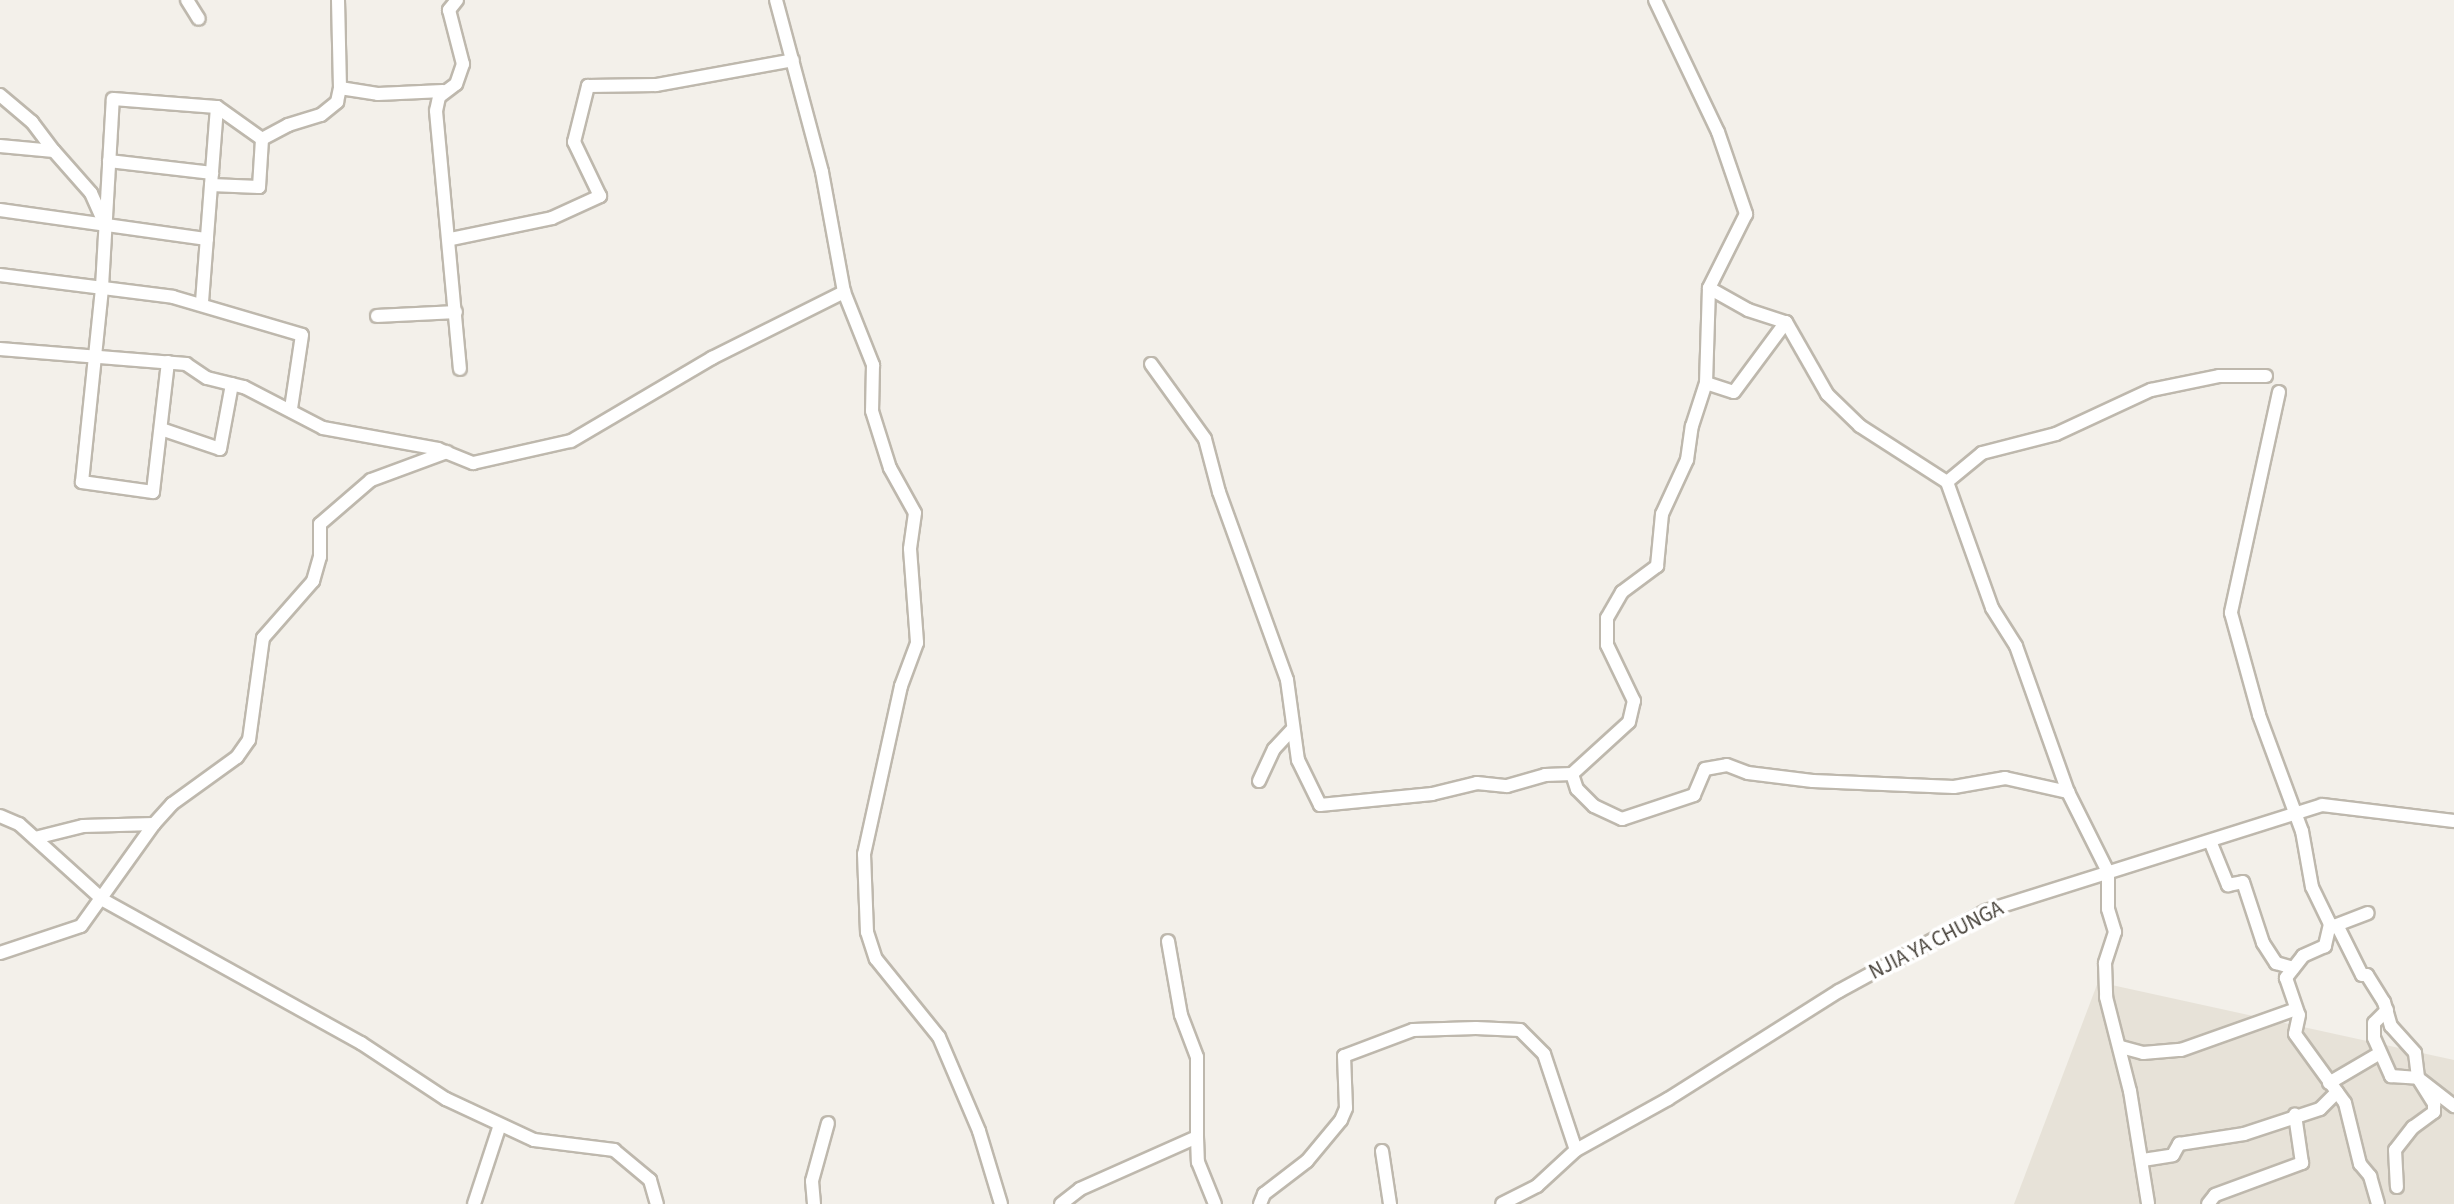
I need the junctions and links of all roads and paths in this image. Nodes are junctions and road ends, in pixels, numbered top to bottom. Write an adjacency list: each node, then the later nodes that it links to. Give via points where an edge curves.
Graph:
1 (187, 0): 6 (street)
2 (338, 0): 8 (street)
3 (457, 0): 9 (street, via 449,10 463,64 456,84)
4 (776, 0): 7 (street)
5 (1654, 0): 23 (street, via 1718,132 1746,214)
6 (199, 19)
7 (793, 60): 20 (street, via 656,85 588,86 574,142 600,196 552,218); 24 (street, via 822,173)
8 (340, 88): 9 (street, via 378,94); 12 (street, via 337,102 321,115)
9 (443, 91): 20 (street, via 436,111)
10 (0, 95): 14 (street, via 32,121)
11 (217, 107): 12 (street); 15 (street, via 113,99); 16 (street)
12 (262, 139): 16 (street, via 259,187)
13 (0, 146): 14 (street)
14 (54, 151): 18 (street, via 91,193)
15 (109, 160): 16 (street); 18 (street)
16 (212, 179): 19 (street)
17 (0, 210): 18 (street)
18 (106, 225): 19 (street); 22 (street)
19 (207, 239): 25 (street)
20 (451, 239): 26 (street)
21 (0, 275): 22 (street)
22 (102, 288): 25 (street); 30 (street)
23 (1710, 288): 28 (street, via 1748,310); 35 (street)
24 (844, 292): 40 (street, via 712,358 571,441 519,451 498,461 473,463); 77 (street, via 873,365 873,411 890,468 915,513 910,549 917,643 901,686 864,854 867,932 876,959 939,1037 978,1131)
25 (202, 303): 38 (street, via 302,335)
26 (456, 312): 27 (street); 33 (street)
27 (377, 316)
28 (1786, 322): 35 (street, via 1734,392); 41 (street, via 1827,394 1860,426)
29 (0, 349): 30 (street)
30 (94, 356): 31 (street); 39 (street, via 82,482 153,492)
31 (168, 362): 36 (street, via 186,364 207,378); 39 (street)
32 (1151, 364): 42 (street, via 1206,439 1219,492 1284,670 1294,709)
33 (460, 369)
34 (2266, 376): 41 (street, via 2219,376 2151,390 2056,434 1982,453)
35 (1706, 383): 43 (street, via 1687,460 1662,514 1657,566 1622,592 1607,618 1607,645 1634,701 1629,722)
36 (232, 384): 38 (street); 39 (street, via 220,449)
37 (2279, 392): 47 (street, via 2231,613 2255,702)
38 (291, 409): 40 (street, via 323,428)
39 (161, 429)
40 (447, 452): 49 (street, via 371,480 320,524 320,556 313,581 263,638 249,740 237,757 172,804)
41 (1947, 482): 45 (street, via 1992,608 2016,646)
42 (1293, 730): 43 (street, via 1298,760 1320,805); 44 (street, via 1274,749)
43 (1573, 774): 45 (street, via 1577,789 1594,806 1622,819 1694,795 1704,769 1727,765 1748,773 1813,781 1954,787 2005,778)
44 (1259, 781)
45 (2068, 792): 52 (street)
46 (0, 816): 50 (street)
47 (2295, 817): 48 (street, NJIA YA CHUNGA, via 2322,805); 51 (street, NJIA YA CHUNGA); 55 (street, via 2312,887)
48 (2454, 821)
49 (154, 824): 50 (street, via 83,826); 53 (street)
50 (35, 838): 53 (street)
51 (2210, 841): 52 (street, NJIA YA CHUNGA); 58 (street, via 2228,885 2243,882 2263,943 2276,963)
52 (2108, 872): 61 (street, via 2108,909 2115,932 2105,963 2106,997); 70 (street, NJIA YA CHUNGA, via 1986,911 1935,937)
53 (103, 900): 57 (street, via 81,926); 68 (street, via 361,1043 446,1099)
54 (2368, 913): 55 (street)
55 (2332, 925): 58 (street, via 2325,946); 60 (street)
56 (1168, 941): 69 (street, via 1181,1015 1197,1057)
57 (0, 953)
58 (2293, 968): 59 (street, via 2286,986)
59 (2296, 1009): 61 (street, via 2181,1050 2143,1053); 64 (street, via 2295,1034)
60 (2387, 1010): 62 (street, via 2374,1023); 63 (street, via 2391,1026 2415,1053)
61 (2121, 1047): 72 (street)
62 (2380, 1053): 63 (street, via 2391,1076); 64 (street)
63 (2418, 1078): 65 (street); 73 (street, via 2434,1112 2413,1127 2395,1150)
64 (2333, 1087): 66 (street, via 2320,1108); 85 (street)
65 (2454, 1106)
66 (2295, 1115): 72 (street, via 2244,1134 2179,1144 2173,1155); 84 (street, via 2302,1163 2214,1195)
67 (828, 1123): 76 (street, via 812,1181)
68 (500, 1125): 74 (street); 75 (street, via 534,1139 614,1150 650,1180)
69 (1197, 1137): 78 (street, via 1080,1189); 79 (street, via 1198,1162)
70 (1576, 1150): 80 (street, via 1544,1054 1520,1031 1413,1030 1344,1056 1346,1108 1341,1119 1307,1161 1264,1194); 82 (street, NJIA YA CHUNGA, via 1537,1186)
71 (1382, 1151): 81 (street)
72 (2143, 1160): 83 (street)
73 (2397, 1187)
74 (474, 1204)
75 (657, 1204)
76 (814, 1204)
77 (1001, 1204)
78 (1061, 1204)
79 (1215, 1204)
80 (1260, 1204)
81 (1390, 1204)
82 (1502, 1204)
83 (2148, 1204)
84 (2208, 1204)
85 (2378, 1204)

